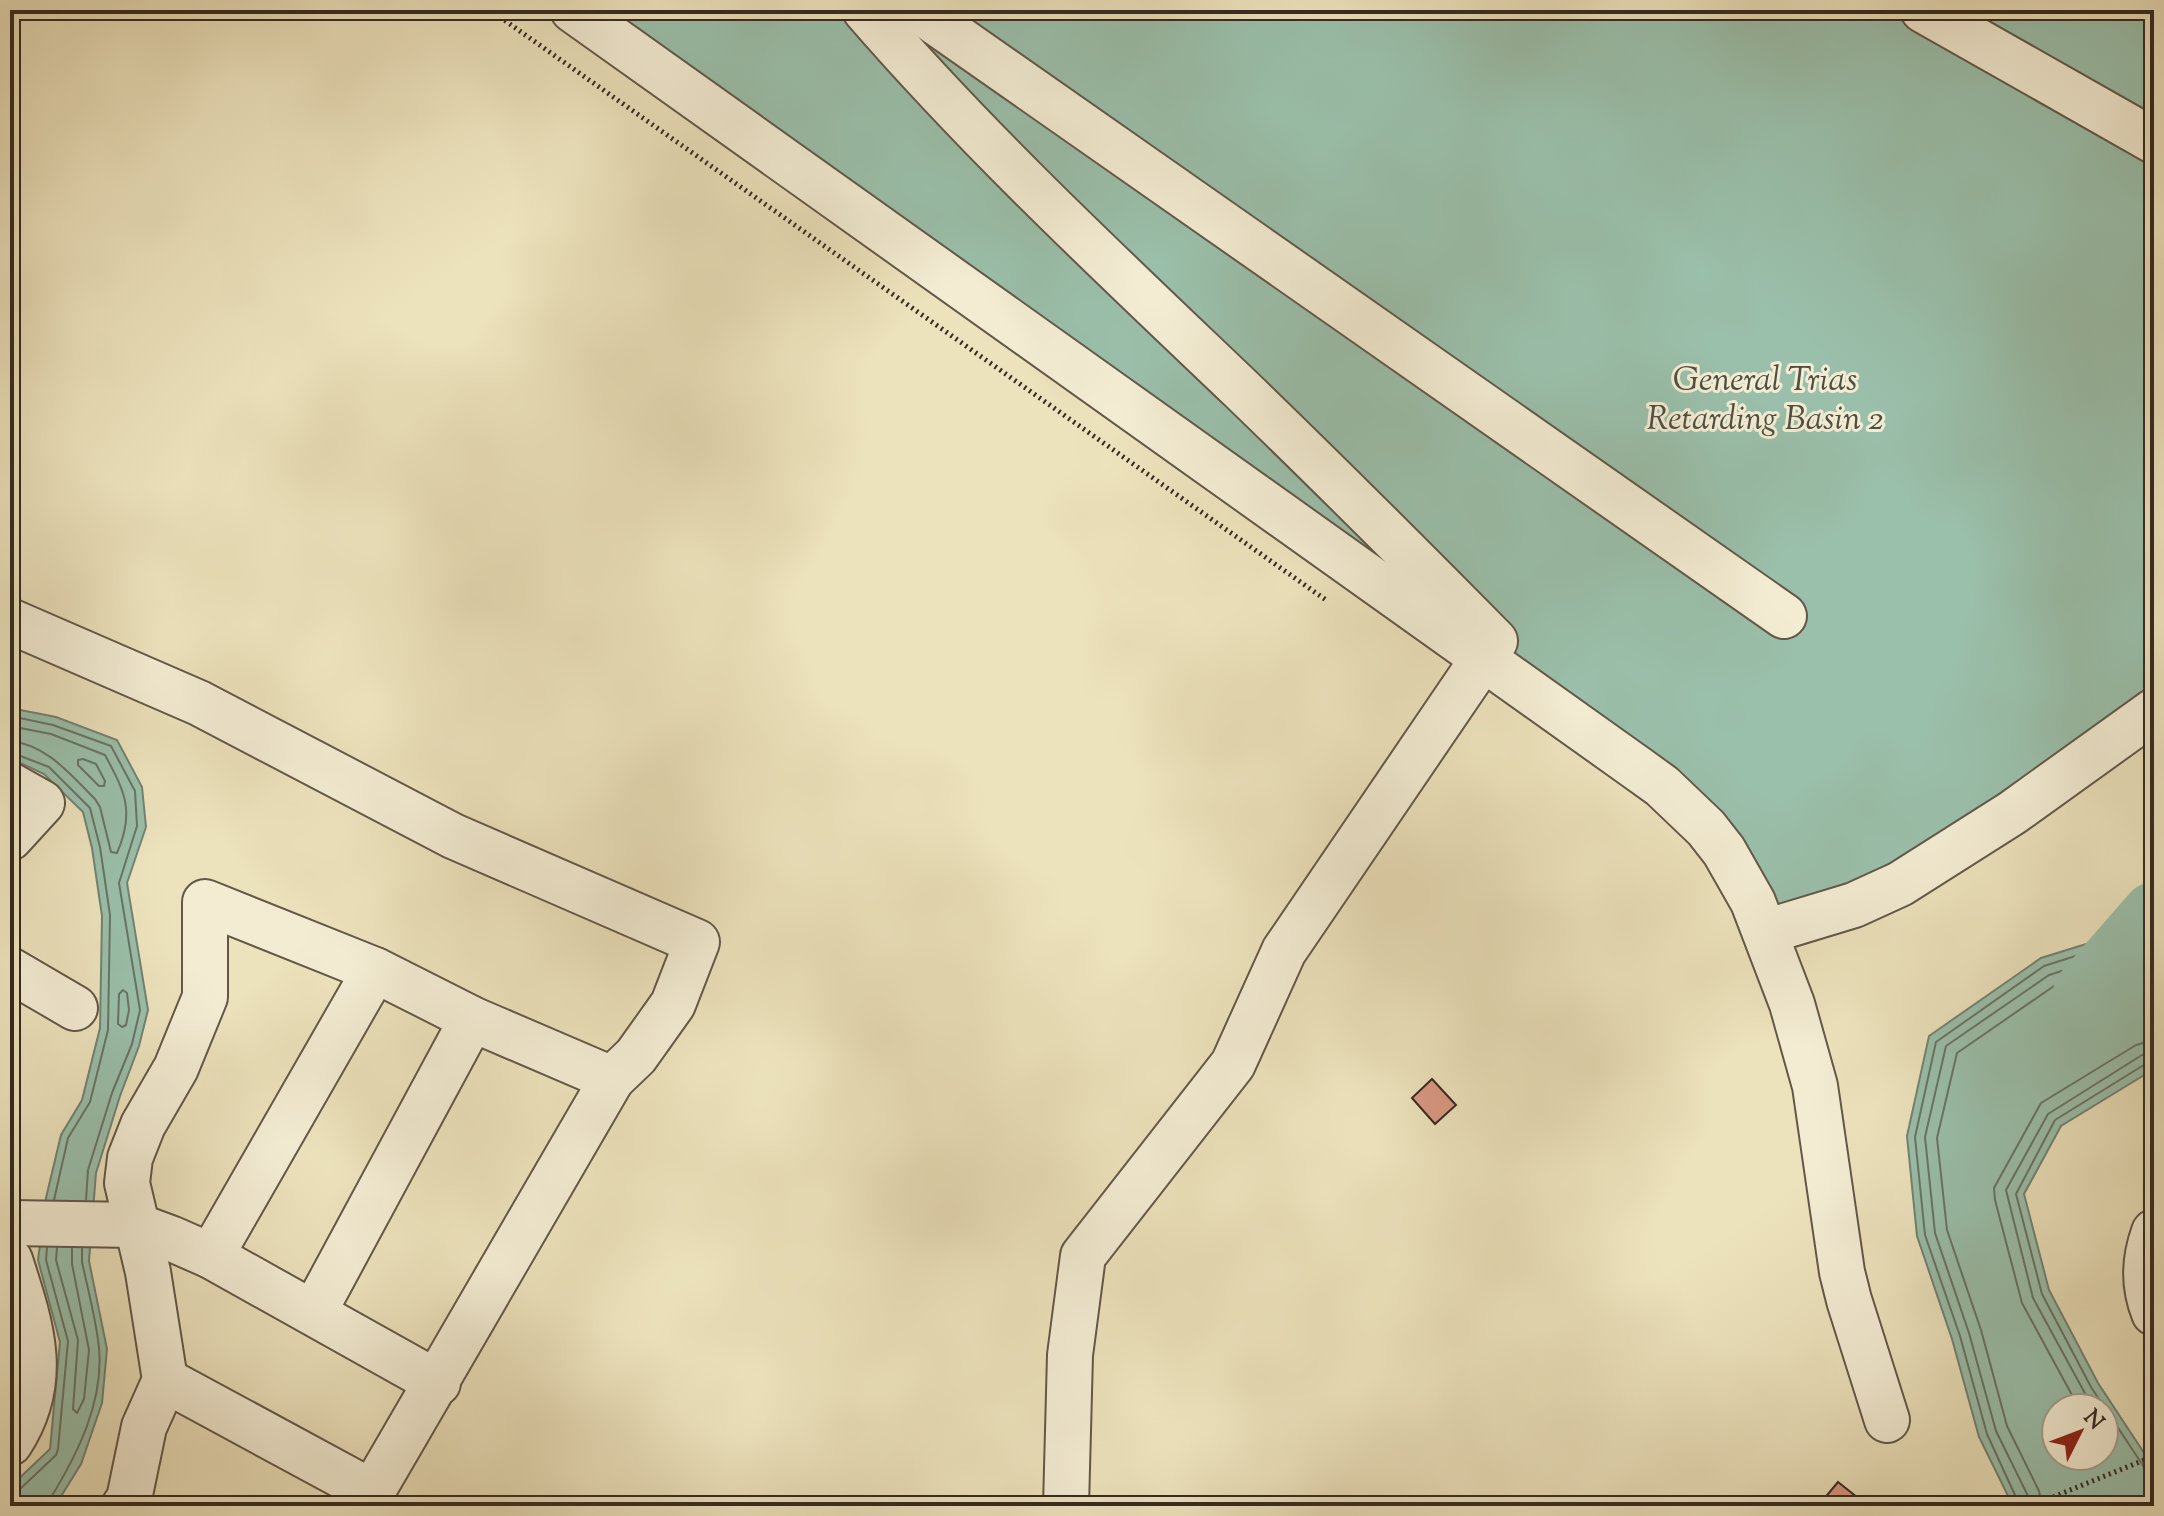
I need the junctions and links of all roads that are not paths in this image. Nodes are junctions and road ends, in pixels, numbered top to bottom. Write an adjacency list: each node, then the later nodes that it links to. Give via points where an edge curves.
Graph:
1 (573, 10): 8 (street)
2 (865, 10): 8 (street, via 924,78 1073,228 1495,641)
3 (918, 10): 6 (street)
4 (1923, 10): 5 (street)
5 (2154, 141)
6 (1784, 616)
7 (10, 621): 17 (street, via 199,703 453,836 697,942 673,1004 636,1056)
8 (1482, 659): 12 (street, via 1685,807 1724,851); 31 (street, via 1284,951 1233,1064 1083,1256 1070,1355)
9 (2154, 711): 12 (street, via 2012,813 1900,884 1854,905)
10 (10, 785): 11 (street, via 42,803)
11 (10, 838)
12 (1765, 932): 27 (street, via 1805,1044 1842,1272)
13 (10, 970): 15 (street)
14 (375, 970): 16 (street); 19 (street, via 205,902 205,997 176,1068 143,1125); 21 (street)
15 (75, 1008)
16 (472, 1019): 17 (street); 23 (street)
17 (612, 1079): 26 (street)
18 (24, 1223): 19 (street)
19 (115, 1224): 21 (street); 25 (street, via 148,1272)
20 (2154, 1232): 24 (street, via 2145,1257)
21 (211, 1256): 23 (street)
22 (10, 1260): 28 (street, via 32,1333 35,1369 25,1421)
23 (314, 1312): 26 (street)
24 (2154, 1313)
25 (165, 1380): 29 (street); 30 (street, via 144,1427)
26 (438, 1383): 29 (street)
27 (1887, 1420)
28 (10, 1443)
29 (368, 1499)
30 (132, 1504)
31 (1066, 1506)

